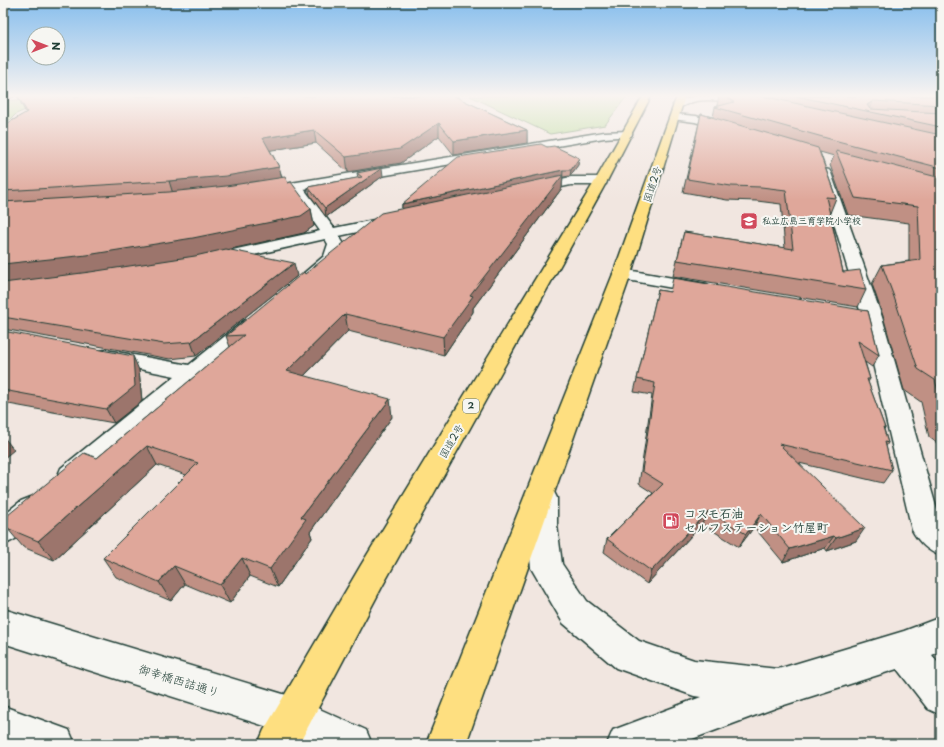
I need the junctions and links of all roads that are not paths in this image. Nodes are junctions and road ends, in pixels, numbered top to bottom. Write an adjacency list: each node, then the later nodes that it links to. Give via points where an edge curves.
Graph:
1 (629, 131): 5 (highway, 国道2号 / 2)
2 (670, 131): 14 (highway, 国道2号)
3 (736, 131): 4 (street)
4 (740, 132)
5 (627, 134): 7 (highway, 国道2号 / 2); 8 (street, via 604,135)
6 (820, 156): 22 (street, via 927,530)
7 (601, 182): 10 (street, via 563,182); 29 (highway, 国道2号 / 2)
8 (295, 186): 9 (street); 12 (street)
9 (252, 193)
10 (517, 193)
11 (408, 217): 12 (street)
12 (330, 234): 13 (street); 15 (street, via 336,244 331,258)
13 (198, 262)
14 (622, 274): 16 (street); 20 (highway, 国道2号)
15 (301, 283)
16 (718, 291)
17 (265, 313): 19 (street)
18 (87, 352): 19 (street)
19 (194, 373): 21 (street)
20 (543, 487): 26 (street, via 542,525 547,568 575,612 629,655 694,678); 32 (highway, 国道2号)
21 (3, 532)
22 (941, 543)
23 (3, 626): 29 (street, 御幸橋西詰通り)
24 (941, 634): 25 (street)
25 (904, 649): 26 (street); 27 (street)
26 (778, 688): 33 (street)
27 (941, 696)
28 (3, 724): 30 (street)
29 (285, 730): 31 (street, 御幸橋西詰通り)
30 (55, 744)
31 (352, 744)
32 (446, 744)
33 (627, 744)

